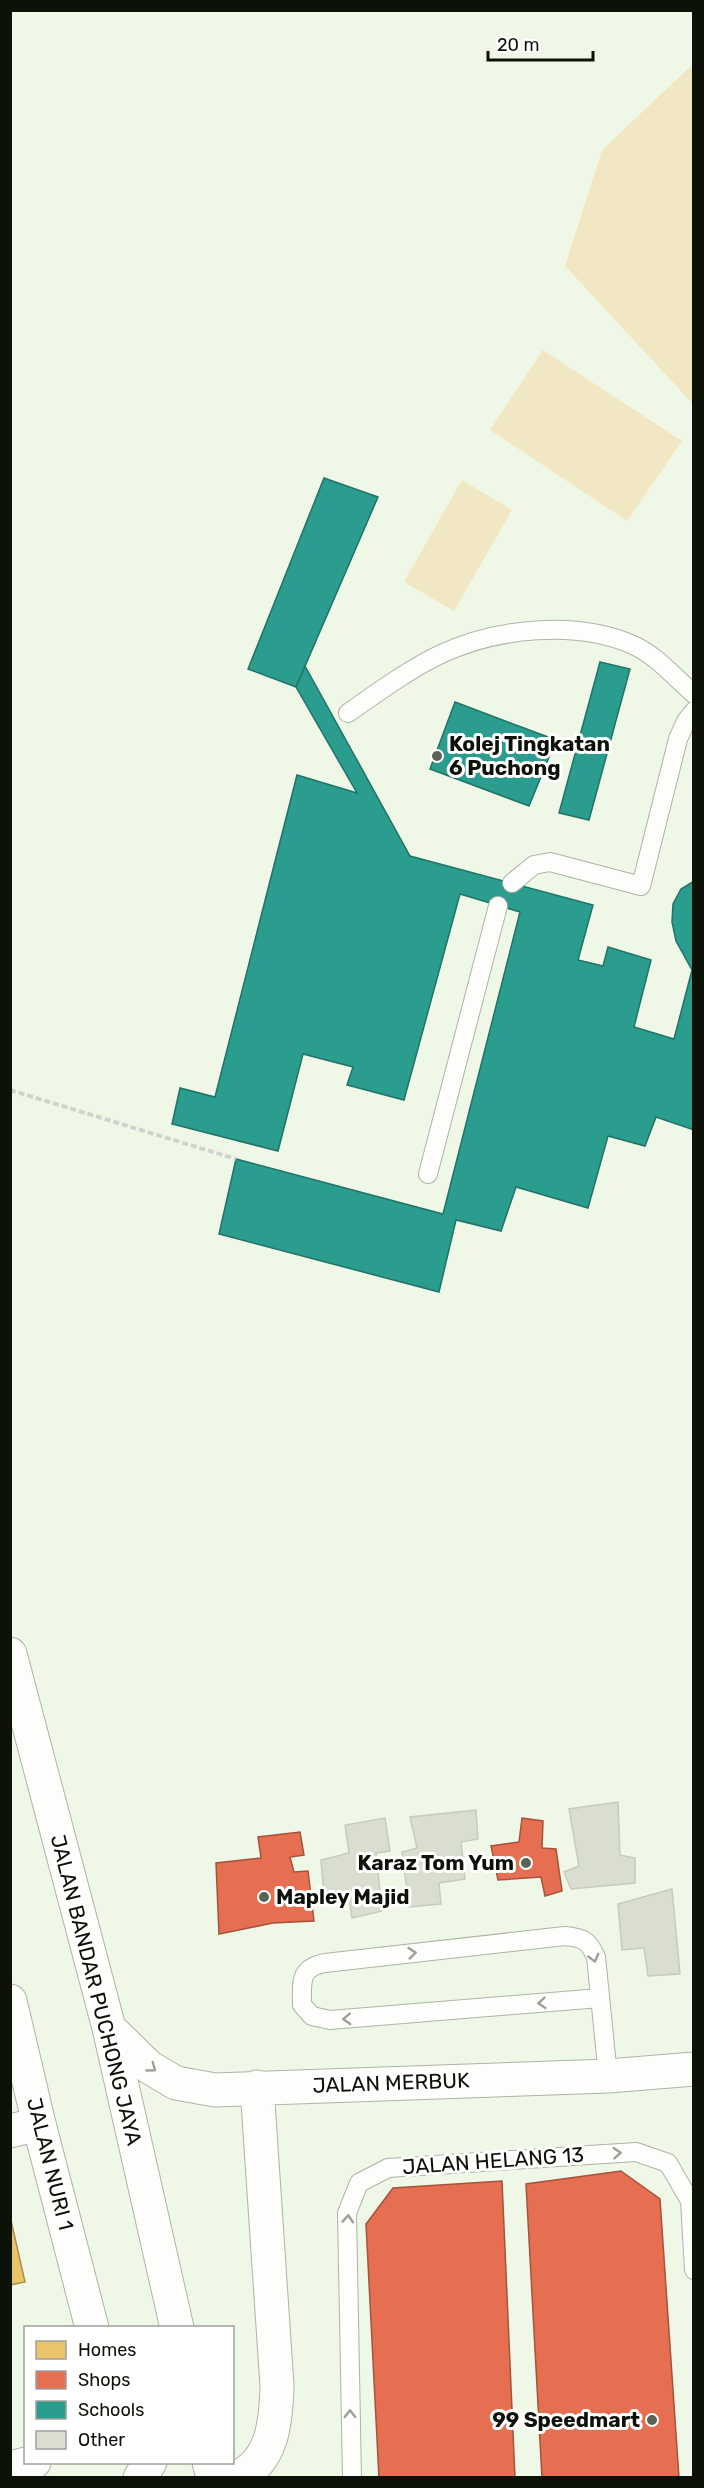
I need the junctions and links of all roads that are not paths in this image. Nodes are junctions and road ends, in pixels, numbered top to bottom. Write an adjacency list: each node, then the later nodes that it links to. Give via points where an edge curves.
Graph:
1 (693, 694): 3 (lane, via 635,646 593,632 550,629 488,638 442,654)
2 (693, 711): 4 (lane, via 678,739 641,886 550,862 534,865)
3 (348, 713)
4 (512, 883)
5 (498, 906): 6 (lane)
6 (428, 1174)
7 (10, 1654): 10 (street, JALAN BANDAR PUCHONG JAYA)
8 (600, 1998): 8 (lane, one-way to 8, via 330,2020 312,2016 302,2005 302,1985 305,1972 312,1965 566,1936 590,1944 596,1957); 12 (lane)
9 (10, 2001): 14 (street, JALAN NURI 1)
10 (109, 2028): 13 (street, JALAN MERBUK, one-way to 13, via 149,2067 176,2083 215,2090); 16 (street, JALAN BANDAR PUCHONG JAYA)
11 (693, 2069): 12 (street, JALAN MERBUK)
12 (608, 2076): 13 (street, JALAN MERBUK)
13 (257, 2087): 24 (street, via 276,2417 267,2449 250,2472)
14 (25, 2127): 17 (street, JALAN NURI 1)
15 (693, 2270): 25 (lane, JALAN HELANG 13, one-way to 15, via 347,2213 359,2184 388,2168 636,2152 668,2163 690,2201)
16 (166, 2283): 18 (street); 19 (street, JALAN BANDAR PUCHONG JAYA)
17 (91, 2326)
18 (167, 2326)
19 (177, 2326)
20 (29, 2464): 22 (street)
21 (149, 2464): 23 (street)
22 (10, 2468)
23 (140, 2478)
24 (236, 2478)
25 (352, 2478)

